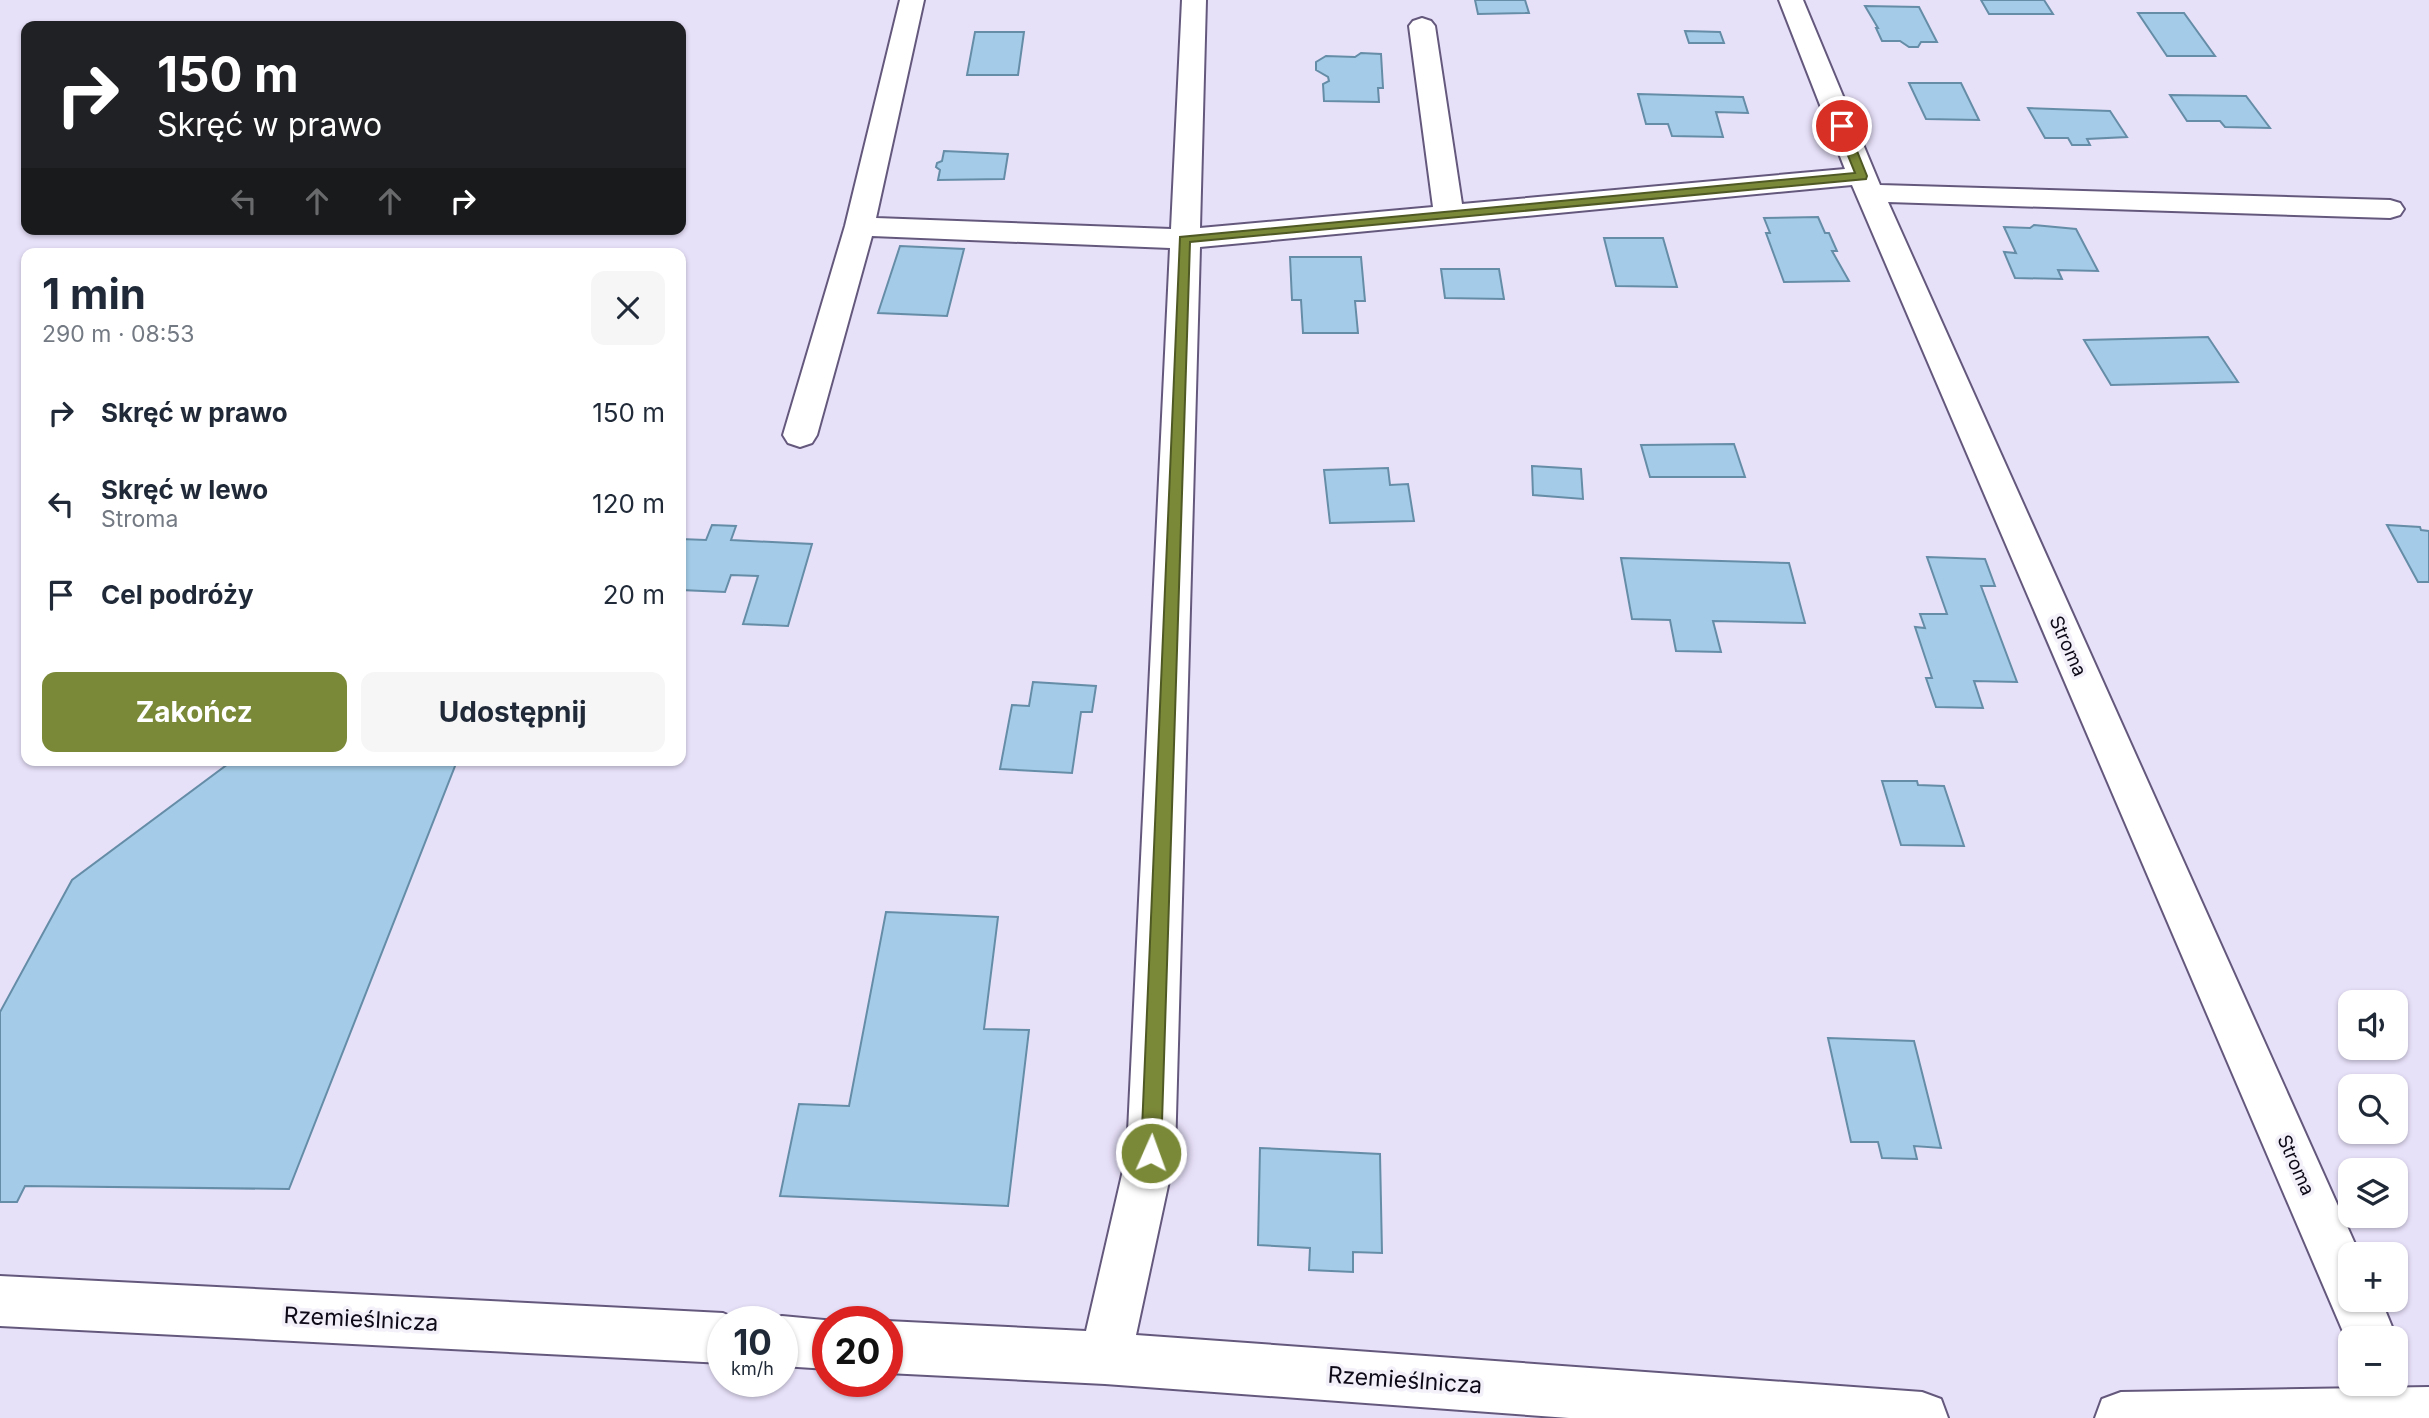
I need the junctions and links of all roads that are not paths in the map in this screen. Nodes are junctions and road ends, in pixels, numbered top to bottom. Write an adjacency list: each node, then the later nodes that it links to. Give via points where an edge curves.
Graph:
1 (912, 0): 8 (street)
2 (1194, 0): 9 (street)
3 (1791, 0): 5 (street, Stroma)
4 (1422, 26): 7 (street)
5 (1865, 184): 6 (street); 7 (street); 11 (street, Stroma)
6 (2390, 209)
7 (1449, 216): 9 (street)
8 (860, 226): 9 (street); 10 (street)
9 (1184, 239): 15 (street, via 1151,1153)
10 (800, 435)
11 (2338, 1262)
12 (0, 1301): 13 (street, Rzemieślnicza)
13 (707, 1337)
14 (903, 1348): 15 (street, Rzemieślnicza)
15 (1105, 1358): 18 (street, Rzemieślnicza)
16 (2361, 1405): 17 (street); 19 (street)
17 (2429, 1413)
18 (1922, 1418)
19 (2121, 1418)

